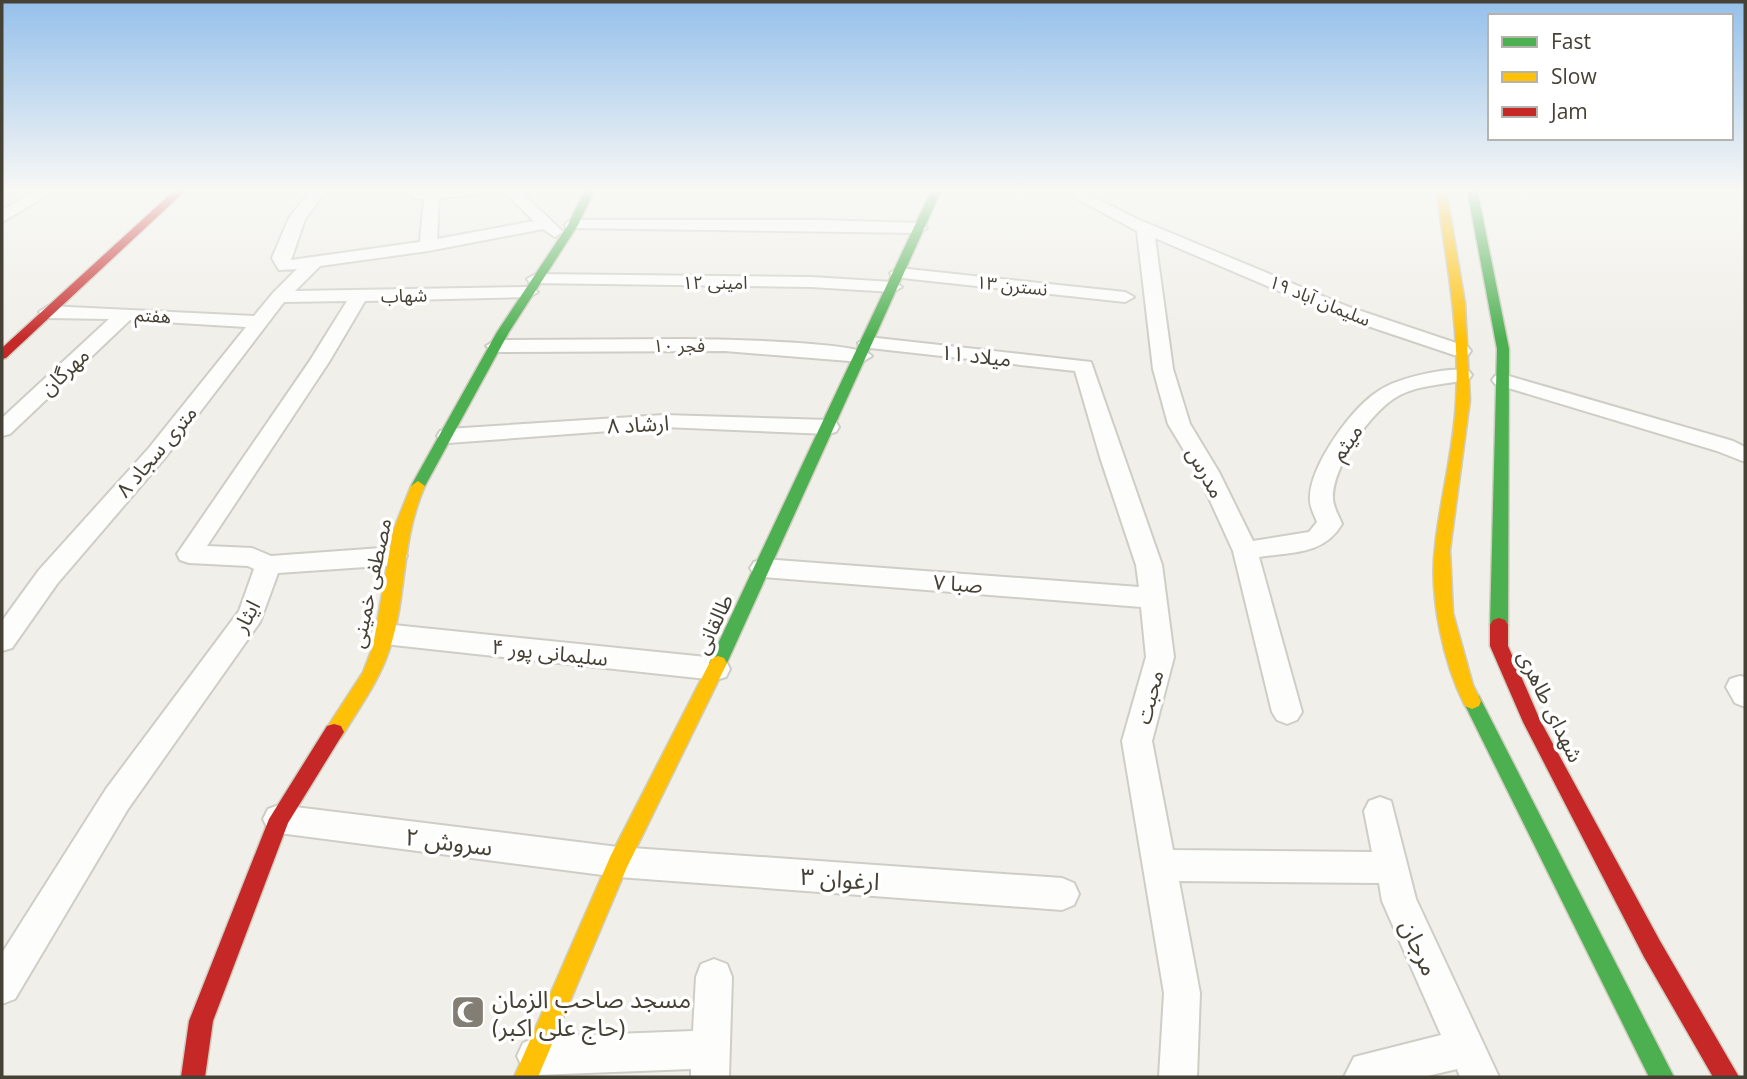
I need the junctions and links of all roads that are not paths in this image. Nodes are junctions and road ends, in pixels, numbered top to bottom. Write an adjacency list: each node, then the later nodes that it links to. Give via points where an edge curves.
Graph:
1 (127, 239): 18 (street)
2 (288, 239): 12 (street, via 281,258 285,266)
3 (428, 239): 11 (street)
4 (463, 239): 11 (street)
5 (564, 239): 14 (street, مصطفی خمینی)
6 (914, 239): 13 (street, طالقانی)
7 (1146, 239): 32 (street, مدرس, via 1163,369 1179,424 1208,472)
8 (1172, 239): 23 (street, سلیمان آباد ۱۹, via 1342,311)
9 (1449, 239): 23 (street)
10 (1482, 239): 27 (street, شهدای طاهری, via 1503,349)
11 (428, 246): 12 (street)
12 (314, 263): 16 (street, ۸ متری سجاد)
13 (896, 280): 14 (street, امینی ۱۲); 17 (street, نسترن ۱۳); 22 (street, طالقانی)
14 (533, 286): 15 (street, شهاب); 21 (street, مصطفی خمینی)
15 (359, 296): 16 (street, شهاب); 34 (street, via 190,554 252,557)
16 (279, 297): 20 (street, ۸ متری سجاد)
17 (1125, 297)
18 (48, 312): 19 (street, هفتم); 24 (street)
19 (125, 314): 20 (street, هفتم); 29 (street, مهرگان)
20 (258, 323): 38 (street, ۸ متری سجاد, via 156,454 48,577)
21 (496, 346): 22 (street, فجر ۱۰); 30 (street, مصطفی خمینی)
22 (865, 349): 25 (street, میلاد ۱۱); 28 (street, طالقانی)
23 (1461, 351): 26 (street)
24 (2, 355)
25 (1084, 366): 36 (street, محبت, via 1149,565)
26 (1462, 375): 32 (street, میثم, via 1388,393 1363,418 1329,467 1321,499 1331,524 1316,539); 55 (street, via 1463,400 1442,550 1445,613 1464,687 1603,949)
27 (1502, 380): 31 (street); 56 (street, شهدای طاهری, via 1499,646 1645,949)
28 (828, 427): 30 (street, ارشاد ۸, via 664,421); 35 (street, طالقانی)
29 (2, 429)
30 (448, 436): 33 (street, مصطفی خمینی, via 413,495)
31 (1745, 455)
32 (1245, 551): 40 (street, مدرس)
33 (395, 556): 34 (street); 37 (street, مصطفی خمینی)
34 (268, 565): 48 (street, ایثار, via 251,615 117,799)
35 (763, 568): 36 (street, صبا ۷); 39 (street, طالقانی)
36 (1153, 598): 44 (street, محبت, via 1160,657 1137,741)
37 (384, 635): 39 (street, سلیمانی پور ۴); 42 (street, مصطفی خمینی, via 374,668)
38 (2, 641)
39 (716, 669): 43 (street, طالقانی)
40 (1287, 712)
41 (1380, 811): 45 (street, مرجان)
42 (279, 820): 43 (street, سروش ۲); 52 (street, مصطفی خمینی, via 201,1021)
43 (618, 862): 46 (street, ارغوان ۳); 51 (street, طالقانی)
44 (1159, 865): 45 (street); 53 (street, محبت, via 1182,993)
45 (1392, 868): 49 (street, مرجان, via 1399,901)
46 (1062, 894)
47 (714, 977): 50 (street)
48 (2, 986)
49 (1474, 1062): 54 (street, via 1368,1071)
50 (711, 1063): 51 (street)
51 (531, 1066)
52 (194, 1077)
53 (1178, 1077)
54 (1363, 1077)
55 (1662, 1077)
56 (1727, 1077)

